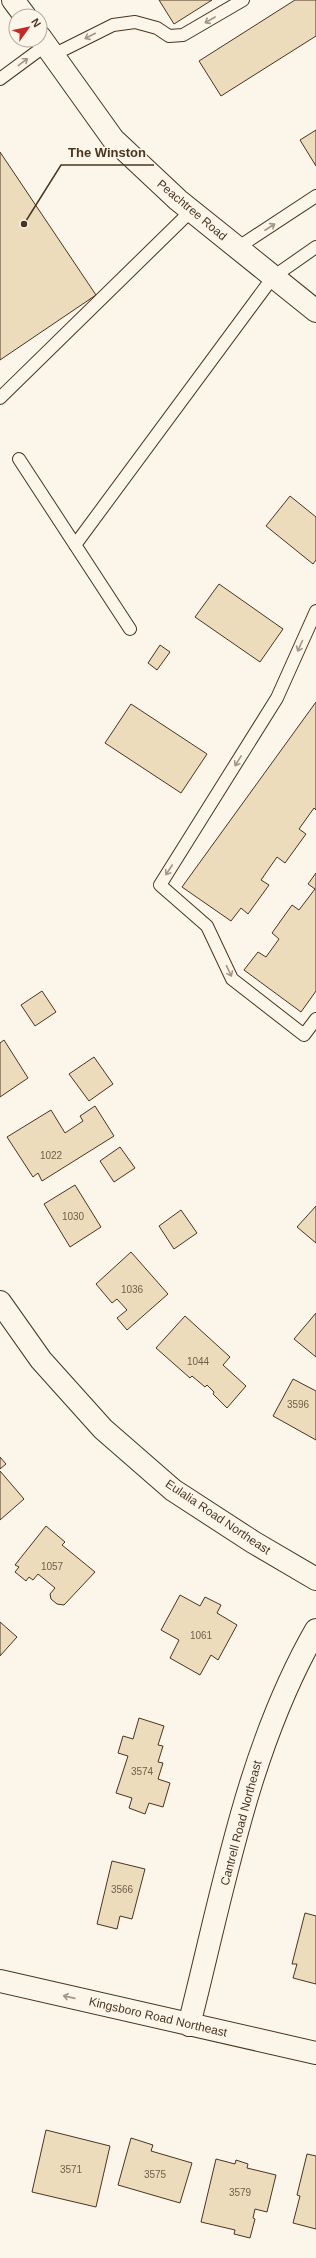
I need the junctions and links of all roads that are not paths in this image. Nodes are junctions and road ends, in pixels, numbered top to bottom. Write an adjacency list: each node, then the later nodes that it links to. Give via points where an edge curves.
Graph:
1 (243, 0): 2 (lane, one-way to 2, via 183,35 169,36 157,28 136,22 113,24)
2 (48, 45)
3 (43, 48): 5 (lane, one-way to 3)
4 (47, 48): 7 (main road, Peachtree Road, via 114,139)
5 (0, 79)
6 (316, 196): 9 (lane, one-way to 6)
7 (191, 211): 9 (main road, Peachtree Road); 12 (lane)
8 (316, 247): 10 (lane)
9 (237, 248): 10 (main road, Peachtree Road)
10 (273, 277): 11 (main road, Peachtree Road); 14 (lane)
11 (316, 311)
12 (0, 398)
13 (19, 460): 14 (lane)
14 (75, 545): 16 (lane)
15 (316, 611): 17 (lane, one-way to 17, via 277,698 160,885 207,926 232,979 304,1035)
16 (130, 628)
17 (316, 1019)
18 (0, 1302): 19 (main road, Eulalia Road Northeast, via 40,1360 109,1434 173,1490)
19 (316, 1580)
20 (316, 1630): 22 (main road, Cantrell Road Northeast, via 294,1669 258,1760)
21 (0, 1981): 22 (main road, Kingsboro Road Northeast, one-way to 21)
22 (189, 2025): 23 (main road, Kingsboro Road Northeast)
23 (316, 2054)

